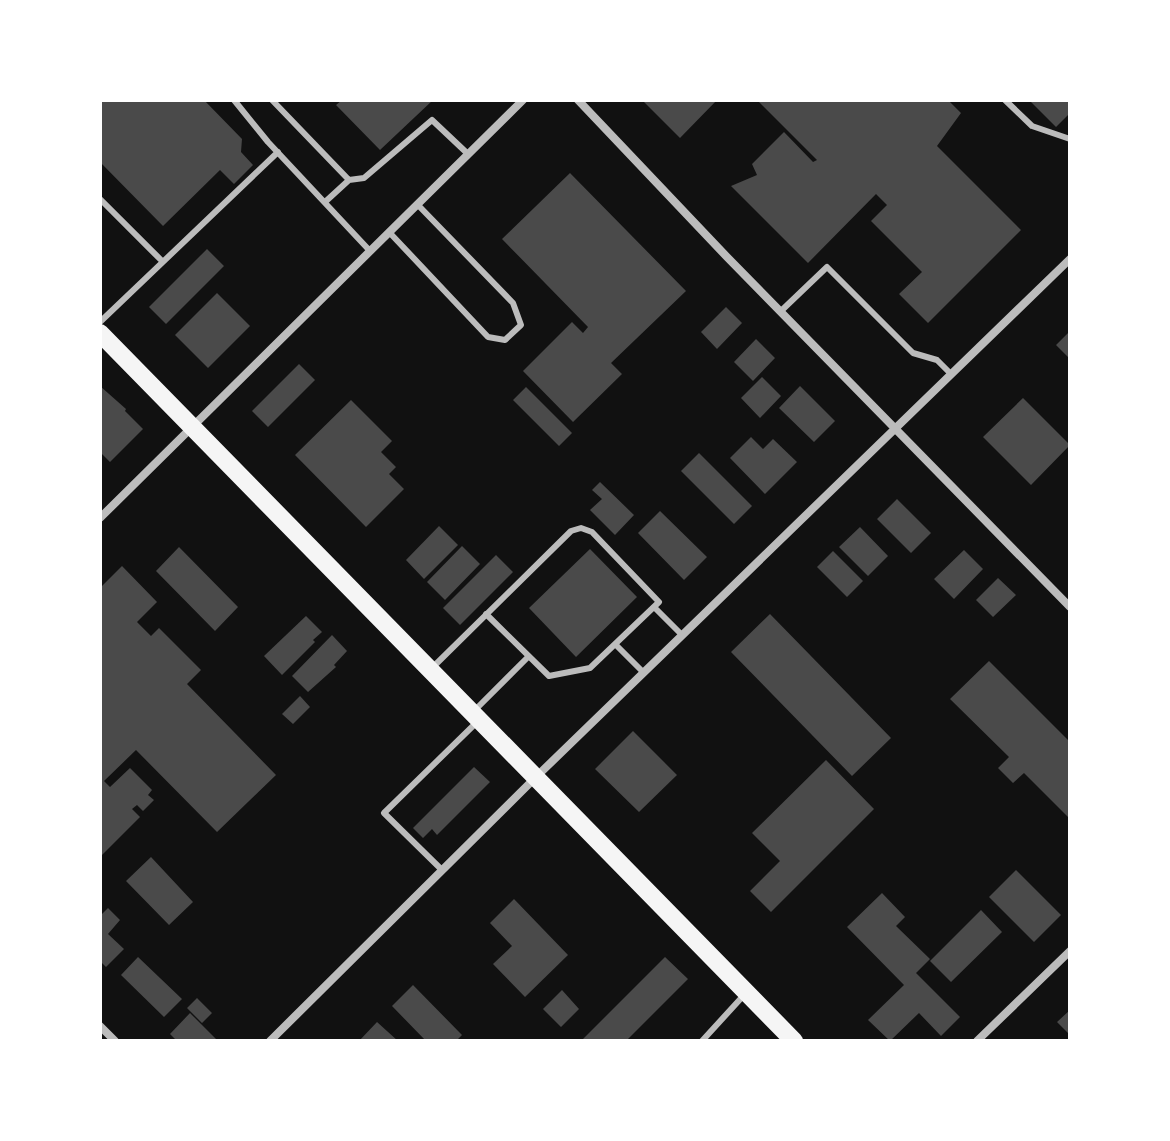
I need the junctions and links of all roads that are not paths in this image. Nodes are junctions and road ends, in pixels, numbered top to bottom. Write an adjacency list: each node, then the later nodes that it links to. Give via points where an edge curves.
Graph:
1 (234, 100): 7 (lane)
2 (272, 100): 9 (lane)
3 (523, 100): 8 (street)
4 (578, 100): 17 (street)
5 (1005, 100): 6 (lane, via 1032,126)
6 (1070, 139)
7 (278, 152): 11 (lane); 16 (lane)
8 (468, 154): 9 (lane, via 432,120 364,178); 12 (street)
9 (349, 180): 11 (lane)
10 (100, 199): 16 (lane)
11 (325, 202): 14 (lane)
12 (417, 204): 13 (street); 13 (lane, via 513,303 521,325 505,340 488,337)
13 (389, 232): 14 (street)
14 (370, 251): 21 (street)
15 (1070, 259): 20 (street)
16 (163, 262): 18 (lane)
17 (781, 311): 20 (lane, via 827,267 913,353 937,360); 22 (street)
18 (100, 322)
19 (100, 333): 21 (main road)
20 (951, 374): 22 (street)
21 (192, 427): 23 (street); 30 (main road)
22 (897, 427): 25 (street); 27 (street)
23 (100, 518)
24 (657, 604): 26 (lane, via 592,532 581,528 571,531); 27 (lane); 28 (lane)
25 (1070, 607)
26 (486, 614): 29 (lane); 30 (lane)
27 (682, 635): 31 (street)
28 (615, 644): 29 (lane, via 590,668 561,675 549,676); 31 (lane)
29 (528, 657): 32 (lane)
30 (429, 670): 32 (main road)
31 (644, 673): 33 (street)
32 (475, 717): 33 (main road); 34 (lane, via 384,813)
33 (536, 777): 34 (street); 36 (main road)
34 (442, 870): 39 (street)
35 (1070, 951): 42 (street)
36 (746, 992): 40 (lane); 41 (main road)
37 (100, 1026): 38 (street)
38 (115, 1041)
39 (270, 1041)
40 (702, 1041)
41 (794, 1041)
42 (977, 1041)

